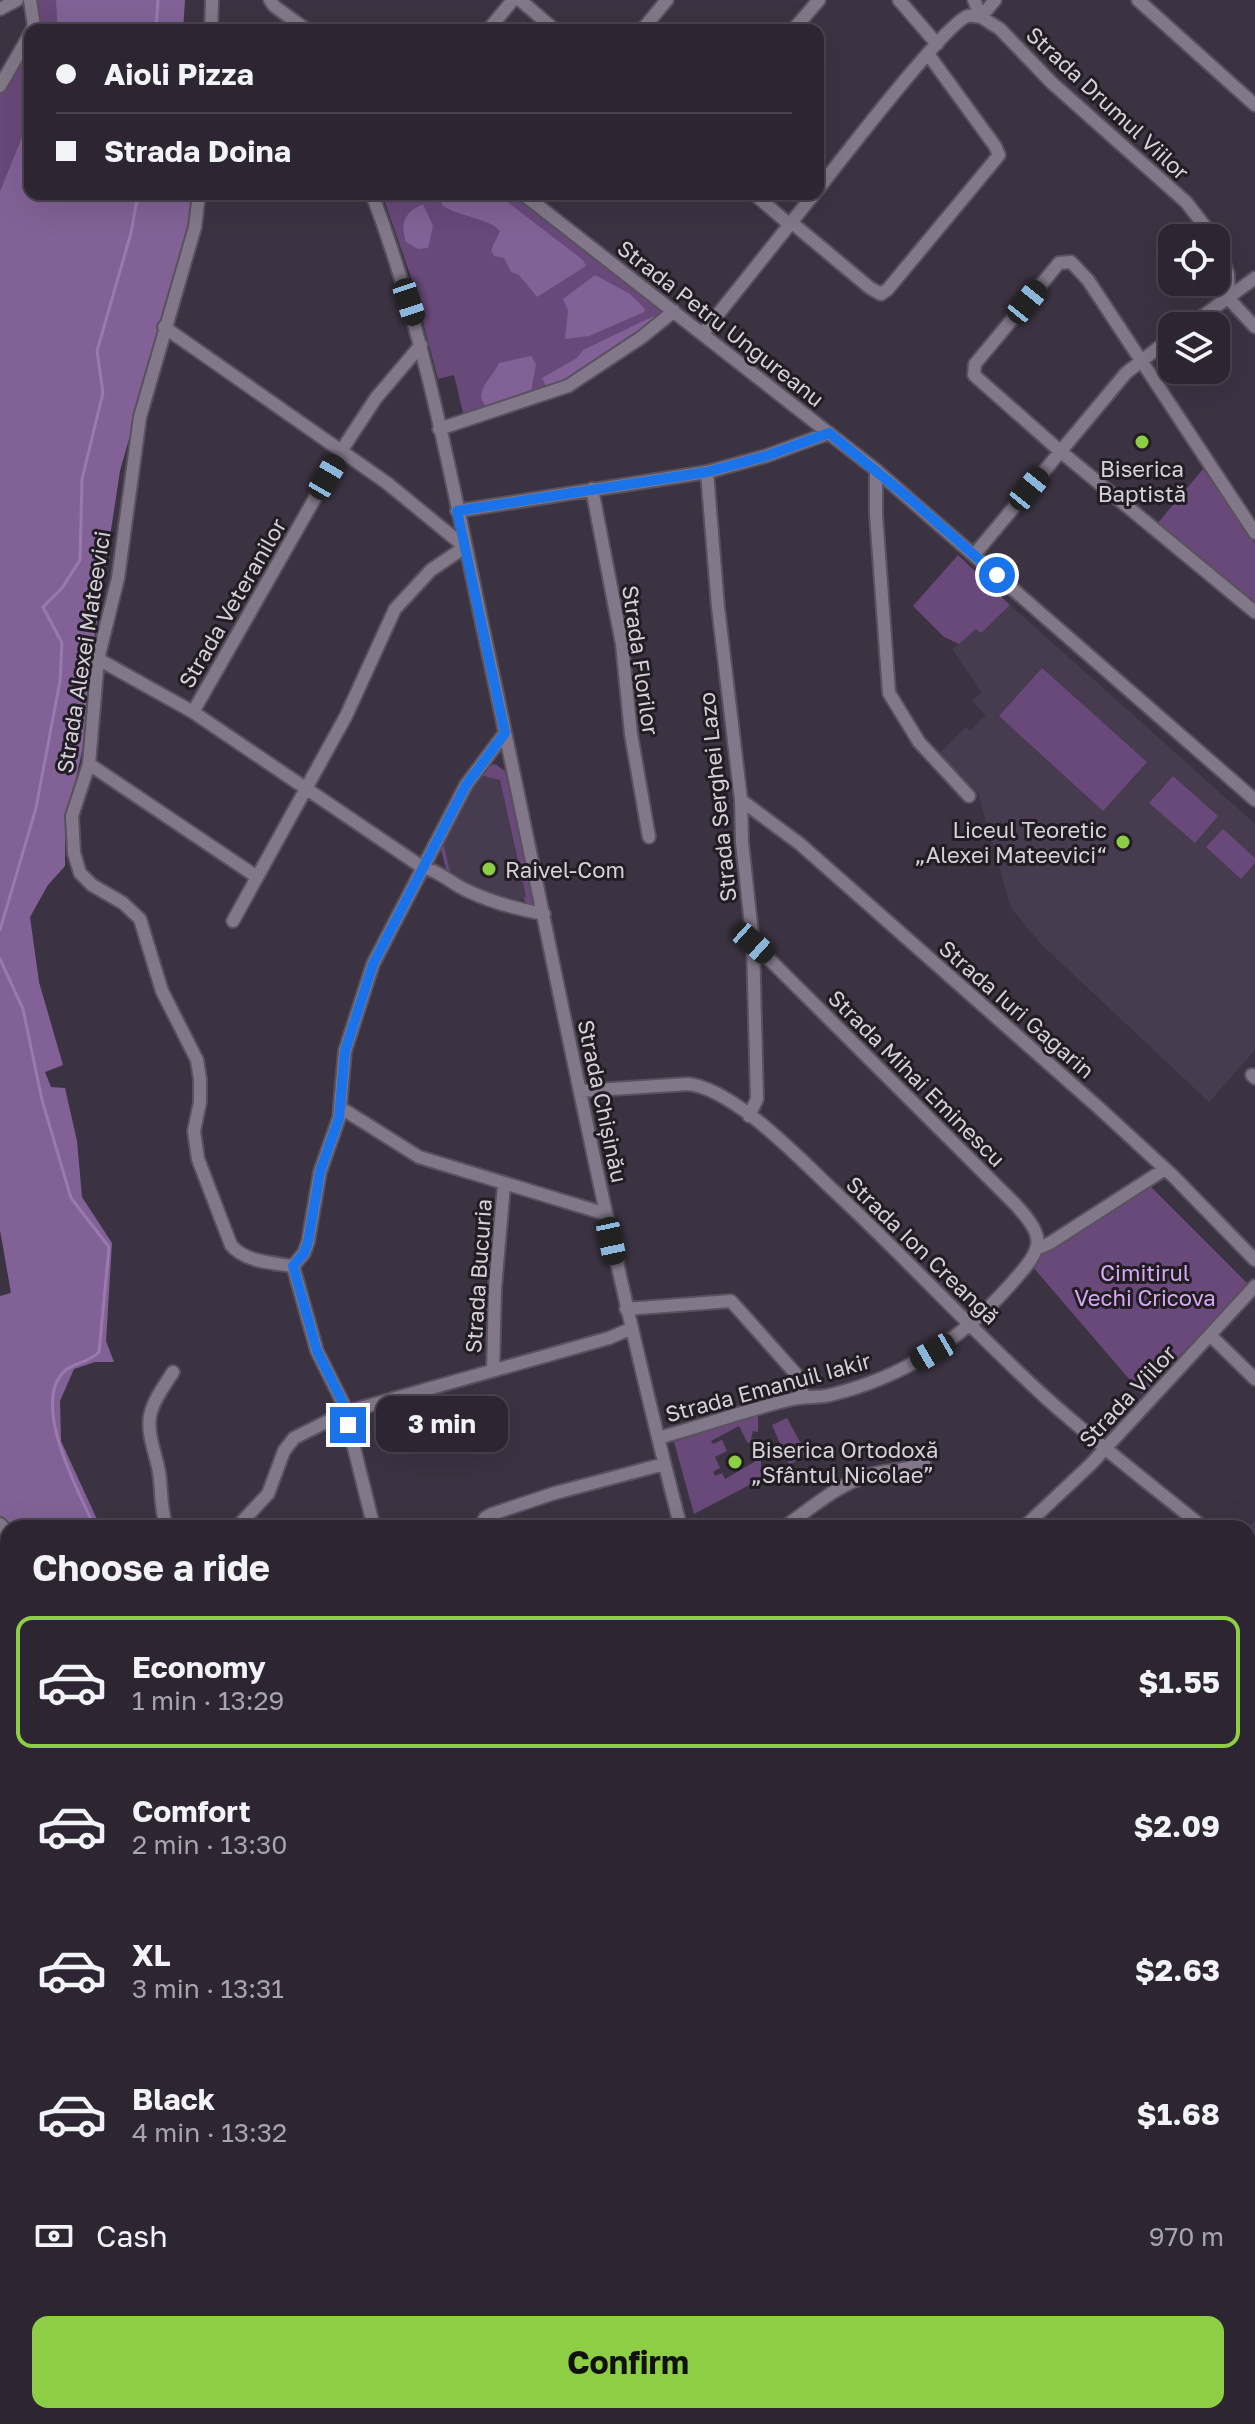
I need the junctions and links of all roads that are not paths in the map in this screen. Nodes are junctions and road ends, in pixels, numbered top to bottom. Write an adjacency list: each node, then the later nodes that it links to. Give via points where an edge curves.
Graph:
1 (17, 0): 13 (street)
2 (30, 0): 15 (street)
3 (212, 0): 16 (street)
4 (513, 0): 19 (street)
5 (520, 0): 20 (street)
6 (667, 0): 21 (street)
7 (819, 0): 22 (street)
8 (899, 0): 24 (street)
9 (974, 0): 14 (street, Strada Drumul Viilor)
10 (995, 0): 14 (street)
11 (1138, 0): 26 (street)
12 (272, 3): 17 (street); 18 (street)
13 (0, 9)
14 (981, 17): 24 (street, via 959,21); 34 (street, Strada Drumul Viilor, via 1186,202)
15 (34, 24)
16 (211, 24)
17 (285, 24)
18 (299, 24)
19 (493, 24)
20 (548, 24)
21 (647, 24)
22 (798, 24)
23 (24, 44): 25 (street)
24 (932, 49): 27 (street); 33 (street, via 995,146 995,160 881,294)
25 (0, 86)
26 (1255, 105)
27 (824, 182)
28 (198, 200): 40 (street, Strada Alexei Mateevici)
29 (374, 200): 43 (street, Strada Chișinău)
30 (531, 200): 38 (street, Strada Petru Ungureanu)
31 (761, 200): 33 (street)
32 (809, 200): 33 (street)
33 (790, 223): 42 (street)
34 (1203, 224)
35 (1255, 278): 37 (street)
36 (1229, 296): 37 (street, Strada Drumul Viilor)
37 (1229, 299): 39 (street); 41 (street)
38 (674, 311): 42 (street, Strada Petru Ungureanu); 46 (street, via 568,386)
39 (1210, 312)
40 (164, 327): 48 (street); 58 (street, Strada Alexei Mateevici, via 140,417 114,601)
41 (1255, 327)
42 (703, 333): 47 (street, Strada Petru Ungureanu)
43 (421, 345): 46 (street, Strada Chișinău); 48 (street, Strada Veteranilor, via 376,398)
44 (1158, 348): 45 (street)
45 (1140, 361): 49 (street); 49 (street, via 1088,280 1071,262 1059,263 973,371); 54 (street)
46 (439, 429): 53 (street, Strada Chișinău)
47 (829, 433): 50 (street, Strada Petru Ungureanu); 51 (street)
48 (342, 451): 55 (street); 59 (street, Strada Veteranilor)
49 (1060, 451): 56 (street); 57 (street)
50 (876, 470): 56 (street, Strada Petru Ungureanu); 63 (street, via 889,693 919,742)
51 (707, 472): 52 (street); 64 (street, Strada Serghei Lazo)
52 (592, 489): 53 (street); 66 (street, Strada Florilor, via 622,644)
53 (457, 511): 55 (street, Strada Chișinău)
54 (1255, 533)
55 (465, 547): 60 (street, Strada Chișinău); 62 (street, via 425,575 395,609)
56 (974, 555): 65 (street, Strada Petru Ungureanu)
57 (1255, 612)
58 (98, 659): 59 (street, Strada Veteranilor); 61 (street, Strada Alexei Mateevici)
59 (193, 712): 62 (street)
60 (505, 733): 67 (street, via 466,785); 69 (street, Strada Chișinău)
61 (89, 764): 68 (street); 80 (street, Strada Alexei Mateevici, via 72,816 76,864 86,881 133,910 144,928 167,1005 191,1044 200,1079 194,1141 225,1233 237,1252)
62 (306, 791): 67 (street); 68 (street)
63 (969, 796)
64 (741, 800): 71 (street, Strada Serghei Lazo); 75 (street, Strada Iuri Gagarin, via 800,844)
65 (1255, 800)
66 (649, 837)
67 (422, 867): 69 (street, via 467,891); 73 (street, via 361,997 345,1051)
68 (257, 877): 70 (street)
69 (544, 914): 72 (street, Strada Chișinău)
70 (233, 921)
71 (753, 943): 74 (street, Strada Serghei Lazo, via 757,1099); 78 (street, Strada Mihai Eminescu, via 1015,1204 1036,1229)
72 (580, 1091): 74 (street, Strada Ion Creangă, via 702,1086); 77 (street, Strada Chișinău)
73 (341, 1108): 76 (street, via 419,1157); 80 (street, via 320,1172 308,1242)
74 (749, 1116): 83 (street, Strada Ion Creangă)
75 (1165, 1169): 78 (street); 79 (street, Strada Iuri Gagarin)
76 (504, 1185): 77 (street); 86 (street, Strada Bucuria)
77 (606, 1214): 82 (street, Strada Chișinău)
78 (1036, 1249): 83 (street, Strada Emanuil Iakir)
79 (1255, 1260)
80 (293, 1266): 90 (street, via 317,1351)
81 (1255, 1286): 85 (street, Strada Viilor)
82 (626, 1309): 84 (street, Strada Chișinău); 89 (street, via 731,1301 796,1374)
83 (972, 1325): 89 (street, Strada Emanuil Iakir, via 904,1369 827,1396); 92 (street, Strada Ion Creangă)
84 (630, 1329): 86 (street, Strada Bucuria); 91 (street, Strada Chișinău)
85 (1210, 1335): 88 (street); 92 (street, Strada Viilor)
86 (493, 1370): 90 (street, Strada Bucuria)
87 (173, 1372): 95 (street, via 150,1418)
88 (1255, 1379)
89 (804, 1397): 91 (street, Strada Emanuil Iakir)
90 (346, 1412): 96 (street, Strada Bucuria, via 294,1438 268,1494); 97 (street)
91 (658, 1438): 94 (street, Strada Chișinău)
92 (1105, 1448): 101 (street, Strada Viilor); 102 (street, Strada Ion Creangă)
93 (924, 1463): 100 (street, via 858,1479)
94 (664, 1464): 98 (street, via 569,1489); 99 (street, Strada Chișinău)
95 (165, 1520)
96 (244, 1520)
97 (372, 1520)
98 (484, 1520)
99 (679, 1520)
100 (794, 1520)
101 (1032, 1520)
102 (1194, 1520)

